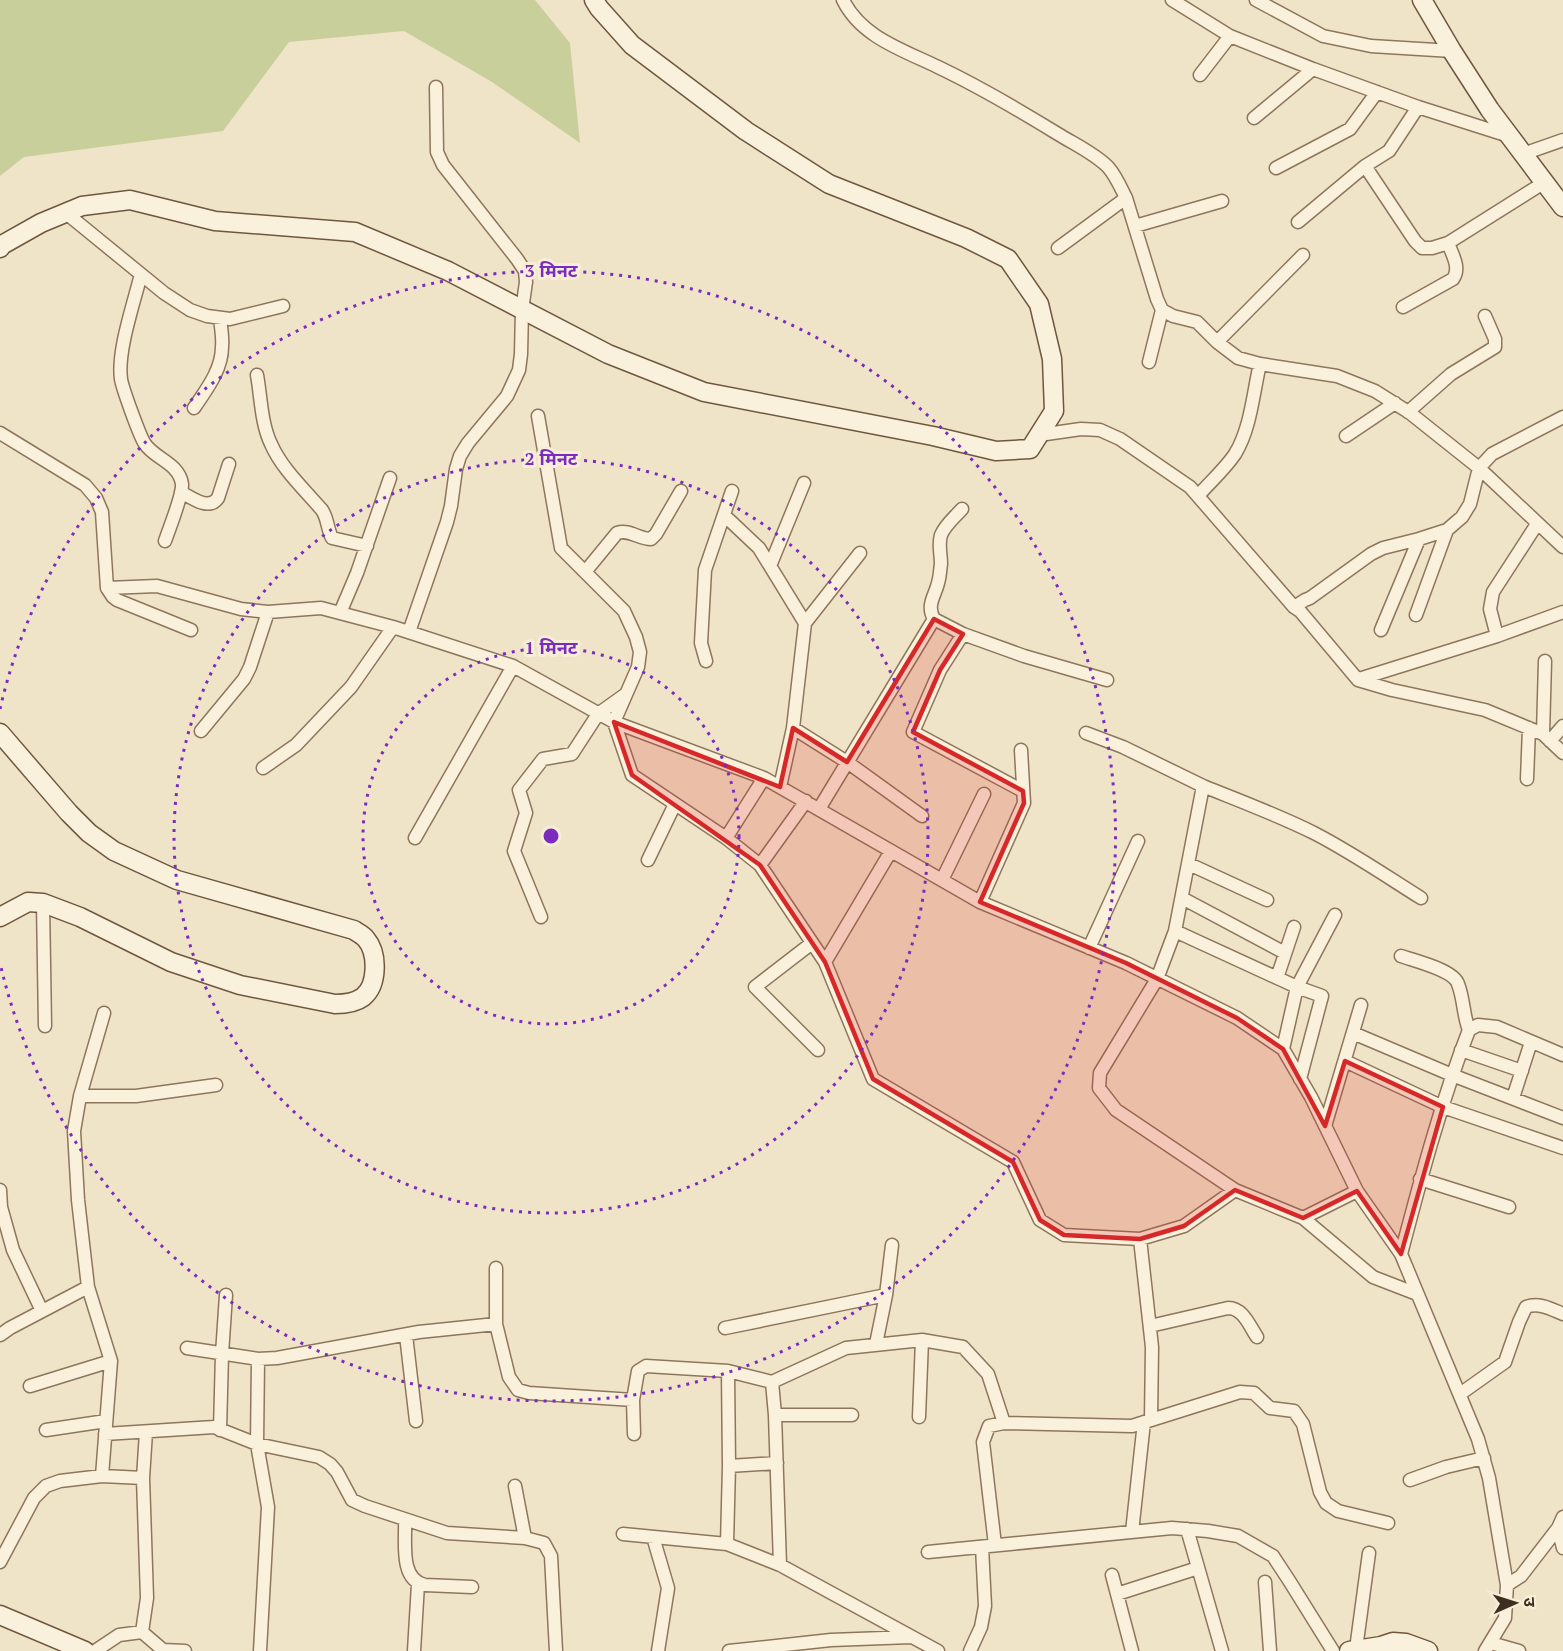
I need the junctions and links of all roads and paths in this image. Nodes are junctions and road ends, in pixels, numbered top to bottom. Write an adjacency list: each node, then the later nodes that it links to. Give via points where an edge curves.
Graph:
1 (594, 0): 47 (street, via 632,45 746,131 830,184 966,238 1008,259 1039,304 1052,359 1054,411)
2 (843, 0): 20 (street, via 864,28 884,41 995,96 1108,167)
3 (1172, 0): 6 (street)
4 (1256, 0): 7 (street, via 1323,36 1371,46)
5 (1422, 0): 7 (street)
6 (1230, 36): 8 (street); 9 (street)
7 (1452, 51): 14 (street)
8 (1313, 69): 11 (street); 13 (street)
9 (1200, 75)
10 (436, 87): 33 (street, via 437,152 525,271)
11 (1377, 92): 12 (street); 18 (street, via 1350,129)
12 (1418, 107): 14 (street); 17 (street, via 1389,151)
13 (1254, 118)
14 (1509, 136): 16 (street)
15 (1563, 140): 16 (street)
16 (1523, 154): 19 (street)
17 (1365, 166): 24 (street); 26 (street, via 1422,248)
18 (1276, 168)
19 (1545, 182): 22 (street); 26 (street)
20 (1126, 198): 25 (street); 28 (street)
21 (1222, 201): 25 (street)
22 (1561, 201)
23 (66, 213): 27 (street); 30 (street); 33 (street, via 82,206 130,200 215,222 355,232 448,271)
24 (1298, 222)
25 (1135, 226): 34 (street)
26 (1448, 243): 32 (street, via 1456,275)
27 (0, 248)
28 (1058, 248)
29 (1304, 255): 37 (street)
30 (141, 274): 36 (street, via 189,310); 55 (street, via 121,354 121,380 144,443 180,476)
31 (283, 306): 36 (street, via 243,317)
32 (1403, 307)
33 (522, 310): 47 (street, via 608,354 704,392 996,451 1029,449); 79 (street, via 519,370 507,396 460,456 452,506)
34 (1162, 310): 37 (street, via 1197,322); 38 (street)
35 (1485, 316): 43 (street, via 1495,339 1491,351 1451,374)
36 (220, 318): 42 (street, via 220,363)
37 (1217, 342): 39 (street, via 1238,358)
38 (1149, 362)
39 (1260, 364): 41 (street, via 1338,376); 56 (street, via 1241,442)
40 (257, 375): 63 (street, via 265,428 286,470 327,517 332,538)
41 (1395, 403): 43 (street); 48 (street)
42 (194, 408)
43 (1408, 412): 50 (street)
44 (538, 416): 67 (street, via 561,548)
45 (1563, 417): 50 (street, via 1492,454)
46 (0, 433): 68 (street, via 85,485 96,498 102,512)
47 (1039, 435): 56 (street, via 1100,430 1120,439)
48 (1346, 436)
49 (229, 464): 55 (street, via 215,502 203,503)
50 (1479, 468): 59 (street); 60 (street, via 1470,504)
51 (390, 478): 63 (street)
52 (804, 483): 66 (street)
53 (732, 490): 58 (street)
54 (681, 491): 67 (street, via 651,539 632,532 617,533)
55 (180, 492): 62 (street)
56 (1198, 496): 69 (street)
57 (962, 509): 74 (street, via 941,536 938,582 930,605)
58 (724, 515): 66 (street, via 759,548); 82 (street, via 705,570 701,643)
59 (1537, 524): 64 (street); 81 (street, via 1494,592 1490,609)
60 (1447, 530): 61 (street); 73 (street)
61 (1419, 539): 69 (street, via 1371,554); 78 (street)
62 (165, 541)
63 (367, 546): 72 (street)
64 (1563, 547)
65 (860, 553): 75 (street)
66 (770, 566): 75 (street)
67 (585, 572): 87 (street, via 624,611 636,637 638,667)
68 (107, 588): 70 (street, via 157,586 241,609); 77 (street, via 117,600)
69 (1294, 607): 86 (street)
70 (268, 612): 72 (street, via 321,608); 93 (street, via 244,680)
71 (1563, 612): 81 (street)
72 (340, 613): 76 (street)
73 (1416, 615)
74 (934, 619): 80 (street); 99 (street)
75 (805, 623): 91 (street)
76 (393, 627): 79 (street); 100 (street, via 351,687 296,745)
77 (191, 630)
78 (1381, 630)
79 (409, 632): 84 (street)
80 (963, 634): 85 (street); 105 (street, via 940,670 913,732)
81 (1497, 636): 86 (street)
82 (706, 661)
83 (1545, 661): 96 (street)
84 (513, 666): 88 (street); 111 (street)
85 (1107, 680)
86 (1358, 680): 92 (street, via 1485,710)
87 (626, 694): 88 (street); 89 (street)
88 (598, 714): 89 (street); 126 (street, via 572,754 543,759 519,790 526,813 514,850)
89 (614, 722): 101 (street); 108 (street, via 632,774)
90 (1563, 726): 96 (street)
91 (793, 728): 99 (street); 104 (street)
92 (1529, 728): 96 (street); 102 (street)
93 (201, 731)
94 (0, 733): 123 (street, via 69,813 114,851 177,880 354,930 366,938 372,952 372,980 369,990 348,1004 240,985 171,962)
95 (1086, 733): 103 (street)
96 (1546, 737): 98 (street)
97 (1021, 750): 105 (street)
98 (1563, 753)
99 (848, 762): 109 (street); 110 (street)
100 (263, 768)
101 (764, 778): 104 (street); 112 (street)
102 (1527, 779)
103 (1203, 786): 116 (street); 120 (street, via 1314,833)
104 (780, 787): 107 (street)
105 (1023, 791): 122 (street, via 1024,803)
106 (984, 794): 118 (street)
107 (806, 801): 109 (street); 117 (street)
108 (675, 804): 112 (street); 115 (street)
109 (819, 809): 114 (street)
110 (922, 816)
111 (415, 838)
112 (726, 838): 117 (street)
113 (1138, 841): 130 (street)
114 (891, 851): 118 (street); 133 (street)
115 (648, 860)
116 (1189, 864): 119 (street); 121 (street)
117 (760, 865): 129 (street)
118 (942, 880): 122 (street)
119 (1182, 898): 128 (street); 131 (street)
120 (1421, 898)
121 (1267, 900)
122 (980, 902): 130 (street)
123 (43, 903): 125 (street, via 28,902); 139 (street)
124 (1335, 915): 136 (street)
125 (0, 917)
126 (541, 917)
127 (1294, 927): 131 (street)
128 (1175, 931): 134 (street); 135 (street)
129 (812, 943): 133 (street); 144 (street, via 755,987)
130 (1089, 948): 135 (street)
131 (1285, 953): 134 (street)
132 (1401, 956): 140 (street, via 1454,977)
133 (825, 962): 164 (street, via 873,1079 1012,1162 1040,1220 1064,1235)
134 (1277, 978): 136 (street)
135 (1157, 979): 143 (street, via 1237,1018); 160 (street, via 1100,1073 1098,1088 1116,1110)
136 (1298, 987): 143 (street); 150 (street, via 1322,996)
137 (1361, 1005): 141 (street)
138 (104, 1014): 152 (street)
139 (45, 1026)
140 (1469, 1030): 142 (street, via 1478,1025 1497,1027); 145 (street)
141 (1353, 1033): 147 (street); 149 (street)
142 (1531, 1042): 146 (street); 148 (street)
143 (1283, 1048): 150 (street)
144 (818, 1050)
145 (1461, 1050): 148 (street); 149 (street)
146 (1563, 1054)
147 (1345, 1061): 154 (street); 156 (street)
148 (1522, 1071): 153 (street)
149 (1452, 1075): 153 (street); 154 (street)
150 (1300, 1079): 156 (street)
151 (216, 1086): 152 (street, via 136,1096)
152 (80, 1096): 168 (street, via 74,1131)
153 (1513, 1098): 155 (street)
154 (1443, 1107): 157 (street); 158 (street)
155 (1563, 1118)
156 (1325, 1126): 161 (street)
157 (1563, 1148)
158 (1420, 1179): 162 (street); 166 (street)
159 (0, 1190): 172 (street, via 13,1250)
160 (1235, 1190): 163 (street); 164 (street, via 1184,1226)
161 (1357, 1191): 163 (street); 166 (street)
162 (1509, 1207)
163 (1303, 1218): 170 (street, via 1373,1277)
164 (1140, 1239): 175 (street)
165 (892, 1245): 171 (street)
166 (1401, 1254): 170 (street)
167 (496, 1268): 174 (street)
168 (88, 1287): 172 (street); 185 (street)
169 (226, 1294): 183 (street)
170 (1418, 1294): 189 (street)
171 (886, 1295): 176 (street); 181 (street)
172 (42, 1311): 177 (street)
173 (1563, 1314): 189 (street, via 1546,1306 1527,1307 1505,1362)
174 (496, 1324): 178 (street); 190 (street, via 509,1377 518,1390)
175 (1150, 1326): 179 (street, via 1234,1308); 196 (street, via 1152,1375)
176 (725, 1328)
177 (0, 1335)
178 (406, 1335): 184 (street); 195 (street)
179 (1257, 1337)
180 (922, 1340): 181 (street); 193 (street); 197 (street, via 963,1347 988,1374)
181 (876, 1344): 187 (street, via 846,1348)
182 (187, 1348): 183 (street)
183 (222, 1354): 184 (street); 199 (street)
184 (258, 1359): 203 (street)
185 (111, 1361): 188 (street); 194 (street)
186 (729, 1371): 187 (street); 190 (street, via 646,1366 638,1371); 206 (street)
187 (772, 1382): 191 (street)
188 (30, 1386)
189 (1460, 1394): 204 (street)
190 (633, 1400): 202 (street)
191 (775, 1415): 192 (street); 205 (street)
192 (852, 1415)
193 (919, 1417)
194 (106, 1421): 198 (street); 201 (street)
195 (416, 1421)
196 (1147, 1421): 197 (street, via 1132,1425); 213 (street, via 1240,1392 1254,1393 1270,1408 1294,1411 1303,1424 1326,1503 1338,1511); 215 (street)
197 (1004, 1423): 220 (street, via 989,1426 983,1442)
198 (46, 1430)
199 (220, 1430): 200 (street, via 214,1427); 203 (street)
200 (146, 1432): 201 (street); 208 (street)
201 (105, 1434): 207 (street)
202 (634, 1434)
203 (257, 1444): 211 (street, via 319,1457 337,1472 352,1500); 244 (street, via 268,1506)
204 (1484, 1458): 209 (street); 231 (street)
205 (777, 1463): 206 (street); 226 (street)
206 (729, 1466): 219 (street)
207 (102, 1476): 208 (street); 225 (street, via 60,1480 46,1486 34,1498)
208 (143, 1478): 235 (street, via 147,1598)
209 (1410, 1480)
210 (515, 1486): 218 (street)
211 (405, 1520): 218 (street, via 447,1533); 230 (street, via 406,1566)
212 (1560, 1522): 222 (street); 231 (street, via 1521,1576)
213 (1388, 1524)
214 (1187, 1529): 215 (street); 227 (street); 254 (street, via 1239,1536 1273,1556)
215 (1132, 1532): 220 (street)
216 (623, 1534): 217 (street)
217 (653, 1537): 219 (street); 247 (street, via 668,1588)
218 (525, 1538): 246 (street, via 544,1543 551,1556)
219 (727, 1544): 226 (street)
220 (995, 1545): 221 (street)
221 (982, 1547): 223 (street); 250 (street, via 985,1606)
222 (1563, 1548)
223 (928, 1552)
224 (1369, 1553): 240 (street)
225 (0, 1562)
226 (780, 1565): 236 (street)
227 (1198, 1568): 233 (street); 252 (street)
228 (1112, 1575): 233 (street)
229 (1265, 1582): 253 (street)
230 (418, 1584): 232 (street); 245 (street)
231 (1507, 1585): 238 (street, via 1505,1618)
232 (472, 1587)
233 (1117, 1594): 251 (street)
234 (0, 1615): 241 (street)
235 (142, 1632): 242 (street, via 119,1635); 243 (street, via 163,1650)
236 (912, 1636): 237 (street); 249 (street)
237 (848, 1645): 248 (street)
238 (1488, 1647): 256 (street)
239 (1380, 1648): 240 (street); 255 (street, via 1393,1642)
240 (1353, 1650)
241 (84, 1651)
242 (94, 1651)
243 (185, 1651)
244 (260, 1651)
245 (414, 1651)
246 (556, 1651)
247 (658, 1651)
248 (729, 1651)
249 (938, 1651)
250 (970, 1651)
251 (1132, 1651)
252 (1222, 1651)
253 (1270, 1651)
254 (1333, 1651)
255 (1428, 1651)
256 (1519, 1651)

